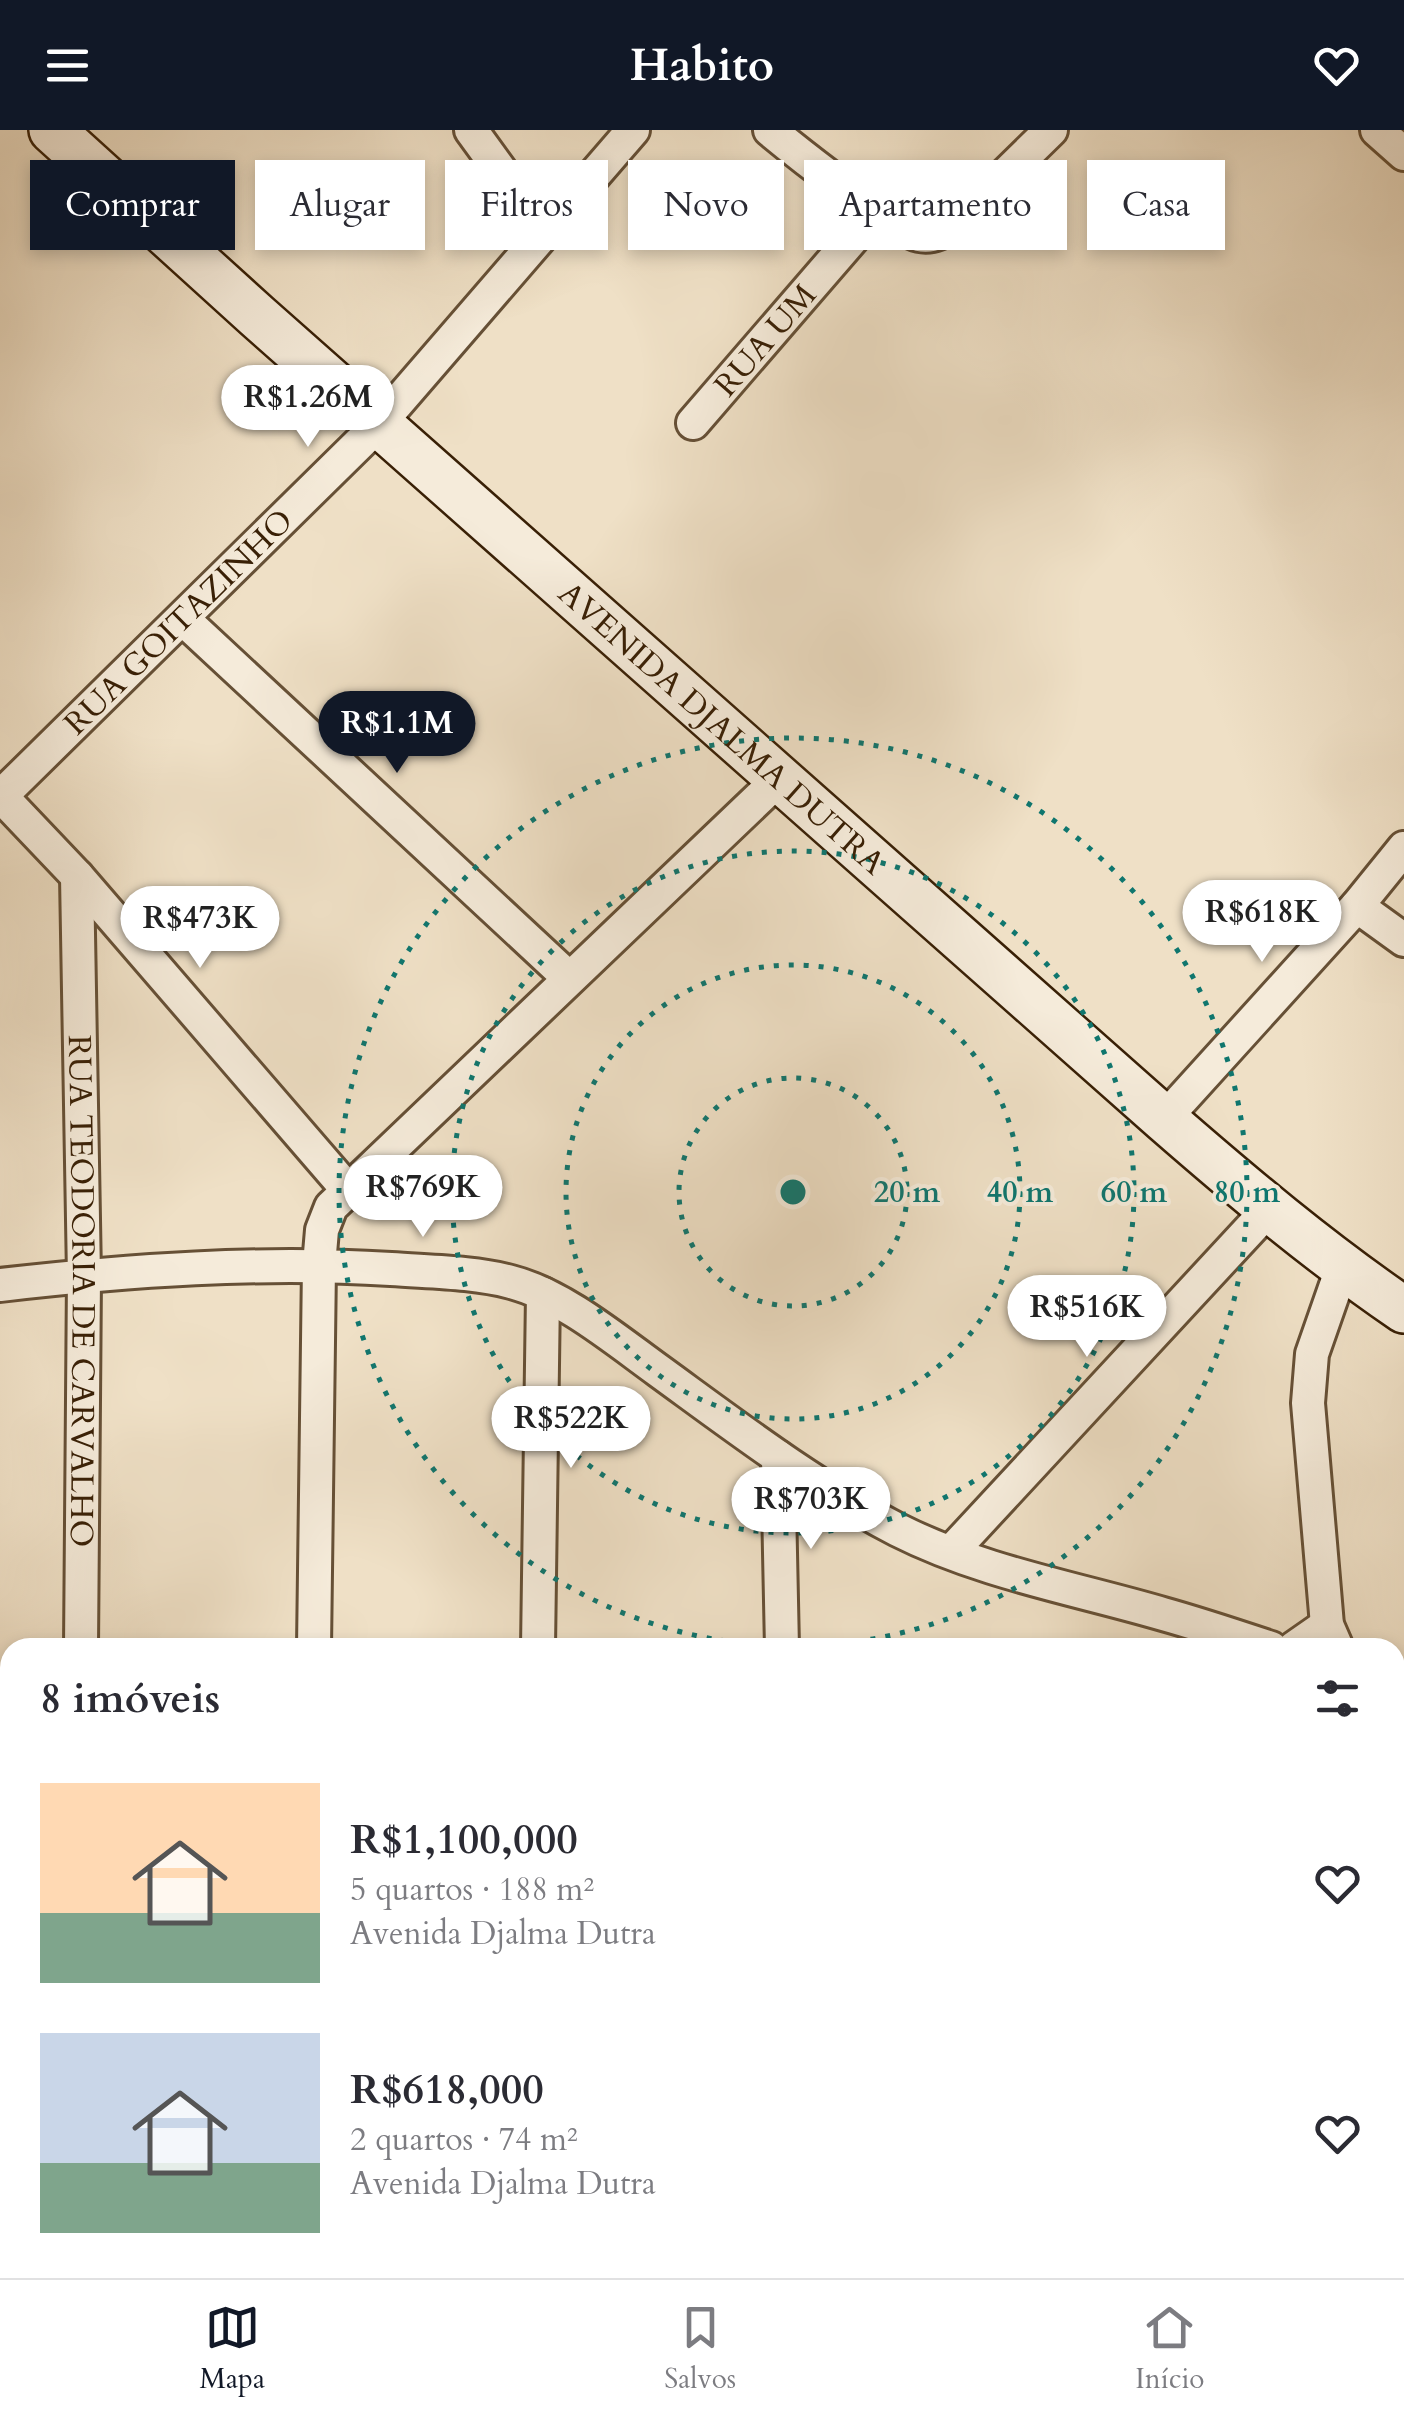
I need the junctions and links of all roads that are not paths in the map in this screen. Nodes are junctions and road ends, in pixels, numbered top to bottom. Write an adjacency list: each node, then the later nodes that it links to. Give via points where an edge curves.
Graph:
1 (52, 130): 15 (street, AVENIDA DJALMA DUTRA)
2 (471, 130): 8 (street)
3 (633, 130): 9 (street, RUA GOITAZINHO)
4 (770, 130): 10 (street)
5 (1051, 130): 11 (street)
6 (1377, 130): 7 (street)
7 (1404, 154)
8 (493, 160)
9 (607, 160)
10 (810, 160)
11 (1021, 160)
12 (529, 250): 15 (street, RUA GOITAZINHO)
13 (842, 250): 14 (street, RUA UM)
14 (693, 423)
15 (378, 424): 16 (street, RUA GOITAZINHO); 17 (street, AVENIDA DJALMA DUTRA)
16 (182, 619): 18 (street, RUA GOITAZINHO); 23 (street)
17 (779, 779): 23 (street); 24 (street, AVENIDA DJALMA DUTRA)
18 (1, 797): 20 (street)
19 (1404, 848): 21 (street)
20 (76, 876): 25 (street); 29 (street, RUA TEODORIA DE CARVALHO)
21 (1357, 906): 22 (street); 24 (street)
22 (1404, 940)
23 (569, 978): 25 (street)
24 (1164, 1119): 26 (street, AVENIDA DJALMA DUTRA)
25 (348, 1190): 27 (street, via 330,1206)
26 (1268, 1210): 28 (street, AVENIDA DJALMA DUTRA); 34 (street)
27 (319, 1265): 29 (street); 31 (street, via 450,1273 512,1282); 37 (street)
28 (1342, 1268): 32 (street, AVENIDA DJALMA DUTRA); 35 (street, via 1312,1354 1308,1404)
29 (84, 1276): 30 (street); 36 (street, RUA TEODORIA DE CARVALHO)
30 (0, 1285)
31 (542, 1294): 33 (street); 38 (street)
32 (1404, 1310)
33 (778, 1457): 34 (street, via 898,1530); 39 (street)
34 (951, 1552): 40 (street)
35 (1332, 1636)
36 (81, 1638)
37 (314, 1638)
38 (538, 1638)
39 (782, 1638)
40 (1240, 1638)

